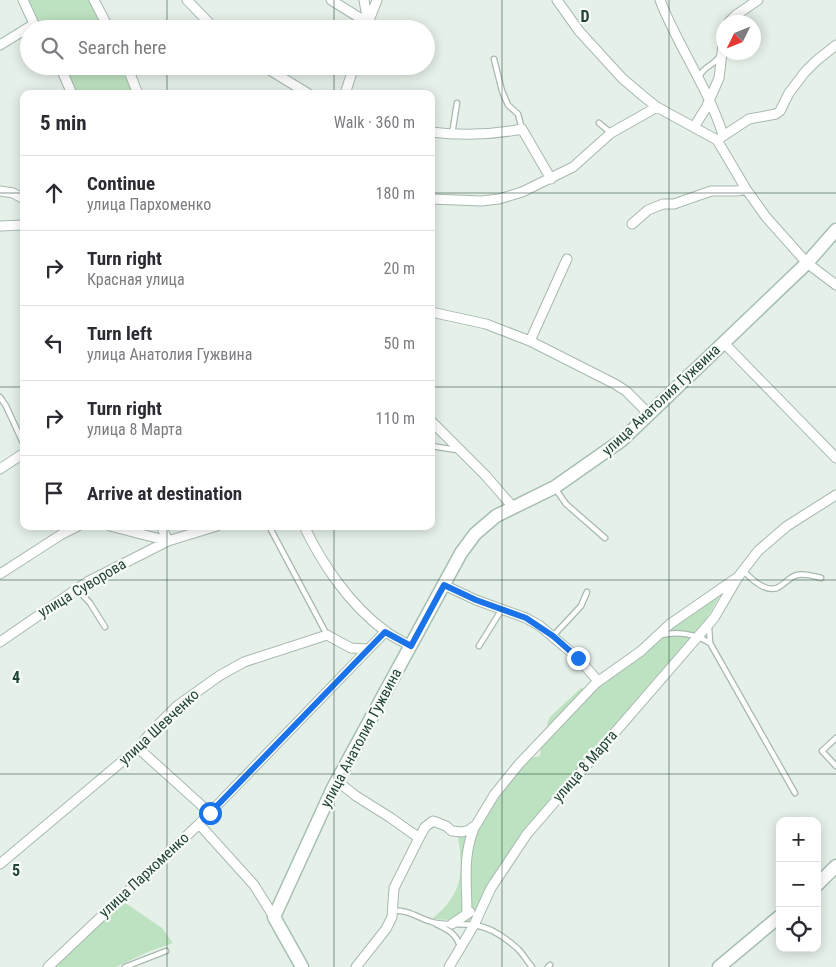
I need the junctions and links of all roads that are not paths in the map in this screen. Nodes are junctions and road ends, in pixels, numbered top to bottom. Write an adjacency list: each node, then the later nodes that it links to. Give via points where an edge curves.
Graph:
1 (23, 0): 11 (street)
2 (94, 0): 12 (street)
3 (188, 0): 13 (street)
4 (331, 0): 14 (street)
5 (364, 0): 15 (street)
6 (376, 0): 16 (street)
7 (557, 0): 34 (street, via 579,31 622,78)
8 (660, 0): 27 (street)
9 (758, 0): 10 (street)
10 (736, 15)
11 (34, 20)
12 (104, 20)
13 (207, 20)
14 (359, 20)
15 (366, 20)
16 (369, 20)
17 (20, 35): 18 (street)
18 (0, 45)
19 (836, 45): 41 (street, via 805,72 780,111 749,118)
20 (494, 59): 37 (lane, via 502,91 508,105 518,114)
21 (717, 60): 27 (lane, via 704,68)
22 (721, 60): 32 (street, via 719,78)
23 (64, 75): 28 (street)
24 (131, 75): 29 (street)
25 (278, 75): 30 (street)
26 (351, 75): 31 (street)
27 (699, 78): 32 (street)
28 (70, 90)
29 (136, 90)
30 (302, 90)
31 (346, 90)
32 (710, 100): 36 (street); 41 (street)
33 (457, 103): 40 (lane)
34 (657, 107): 36 (street); 39 (street)
35 (598, 123): 39 (lane)
36 (694, 127): 41 (street)
37 (522, 129): 40 (street, via 495,134); 42 (street)
38 (435, 132): 40 (street)
39 (611, 133): 42 (street, via 573,167)
40 (452, 134)
41 (720, 137): 43 (street)
42 (551, 179): 46 (street, via 500,199)
43 (746, 189): 48 (street, via 711,191 674,204 663,204 648,210); 54 (street, via 766,217)
44 (0, 192): 45 (street)
45 (20, 197)
46 (435, 199)
47 (0, 219): 51 (street)
48 (632, 224)
49 (20, 225): 51 (street)
50 (0, 226): 51 (street)
51 (12, 226)
52 (834, 237): 54 (street, улица Анатолия Гужвина)
53 (567, 260): 57 (street)
54 (807, 262): 55 (street); 58 (street, улица Анатолия Гужвина)
55 (836, 285)
56 (435, 313): 57 (street, via 486,324)
57 (530, 341): 60 (street, via 615,384)
58 (723, 342): 60 (street, улица Анатолия Гужвина); 66 (street)
59 (0, 397): 62 (lane)
60 (649, 414): 68 (street, улица Анатолия Гужвина, via 622,440)
61 (435, 425): 64 (street)
62 (20, 438)
63 (435, 447): 64 (lane)
64 (462, 450): 70 (street)
65 (20, 456): 67 (street)
66 (836, 458)
67 (0, 469)
68 (555, 487): 70 (street, улица Анатолия Гужвина); 77 (lane, via 566,504)
69 (836, 495): 79 (street, улица 8 Марта, via 787,526 758,551)
70 (513, 507): 82 (street, улица Анатолия Гужвина, via 496,516 475,534)
71 (70, 530): 80 (street)
72 (125, 530): 78 (street)
73 (163, 530): 78 (street)
74 (204, 530): 78 (street, улица Суворова)
75 (271, 530): 89 (lane)
76 (306, 530): 88 (street, via 317,553 340,585)
77 (604, 538)
78 (168, 541): 83 (street, улица Суворова)
79 (740, 573): 81 (lane, via 771,588 777,588 795,575); 86 (street, улица 8 Марта); 91 (street, улица 8 Марта)
80 (0, 574)
81 (821, 578)
82 (444, 585): 85 (street); 95 (street, улица Анатолия Гужвина)
83 (76, 588): 87 (lane); 93 (street, улица Суворова)
84 (587, 592): 90 (lane, via 581,606)
85 (502, 609): 90 (street, via 526,618); 96 (lane)
86 (710, 624): 92 (street, улица 8 Марта); 94 (lane)
87 (105, 627)
88 (385, 632): 95 (street); 97 (street, улица Пархоменко)
89 (327, 635): 97 (street, via 352,648); 100 (street, улица Шевченко, via 244,662 219,676 177,706)
90 (553, 636): 98 (street)
91 (657, 636): 92 (lane); 98 (street, улица 8 Марта)
92 (698, 636): 94 (lane); 111 (street, улица 8 Марта, via 527,834)
93 (0, 642)
94 (710, 643): 103 (lane)
95 (411, 646): 102 (street, улица Анатолия Гужвина)
96 (479, 646)
97 (368, 649): 104 (street, улица Пархоменко)
98 (598, 681): 106 (street, улица 8 Марта, via 519,764 494,795)
99 (836, 738): 101 (lane, via 822,751)
100 (138, 748): 104 (street); 108 (street, улица Шевченко)
101 (836, 766)
102 (337, 781): 107 (street); 114 (street, улица Анатолия Гужвина)
103 (795, 793)
104 (210, 813): 105 (street, улица Пархоменко)
105 (198, 824): 114 (street, via 248,878); 121 (street, улица Пархоменко)
106 (476, 825): 107 (street, via 462,832 433,822); 113 (street, улица 8 Марта, via 467,853)
107 (418, 838): 112 (street, via 394,888)
108 (0, 864)
109 (836, 866): 110 (street)
110 (821, 880)
111 (485, 902): 113 (street); 118 (street, улица 8 Марта)
112 (392, 911): 116 (lane, via 409,912); 124 (street, via 386,929)
113 (467, 914): 117 (street)
114 (274, 917): 123 (street)
115 (776, 919): 127 (street)
116 (434, 923): 117 (lane); 119 (lane, via 452,933)
117 (452, 924): 118 (lane)
118 (474, 925): 119 (street, улица 8 Марта); 126 (lane, via 485,927 518,949)
119 (460, 948): 125 (street, улица 8 Марта)
120 (166, 952): 122 (lane)
121 (48, 967)
122 (125, 967)
123 (302, 967)
124 (356, 967)
125 (449, 967)
126 (532, 967)
127 (719, 967)

